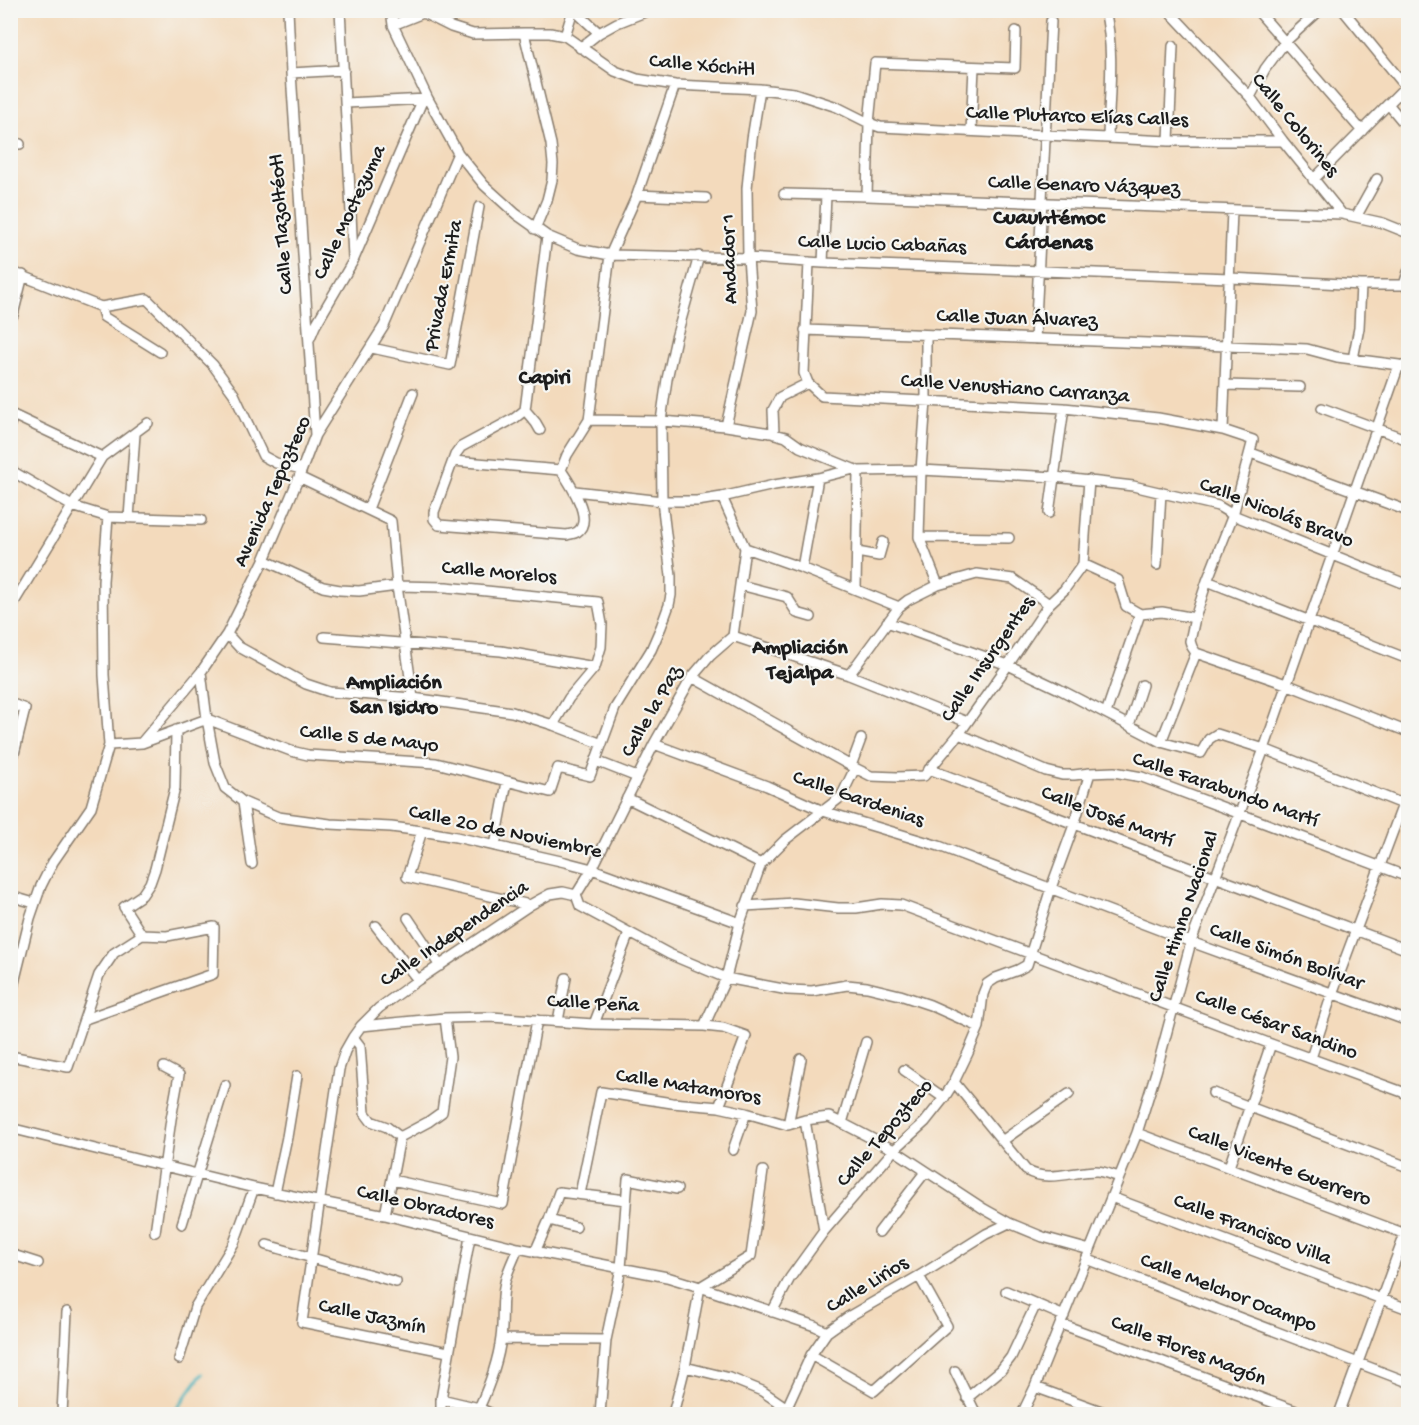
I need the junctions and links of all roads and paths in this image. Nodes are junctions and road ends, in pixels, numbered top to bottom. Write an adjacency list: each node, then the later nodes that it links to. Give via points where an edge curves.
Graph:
1 (288, 10): 22 (street, Calle Tlazoltéotl)
2 (340, 10): 21 (street)
3 (391, 10): 12 (street, Calle Lucio Cabañas)
4 (573, 10): 15 (street); 16 (street)
5 (650, 10): 15 (street)
6 (1105, 10): 35 (street, via 1111,57)
7 (1168, 10): 26 (street, Calle Colorines)
8 (1257, 10): 17 (street)
9 (1320, 10): 17 (street)
10 (1343, 10): 24 (street)
11 (1051, 21): 34 (street)
12 (393, 25): 14 (street, via 423,13 462,32); 27 (street, Calle Lucio Cabañas)
13 (1016, 31): 20 (street, via 1015,68)
14 (524, 33): 16 (street); 51 (street, via 553,164 547,200)
15 (599, 33): 19 (street)
16 (565, 36): 19 (street, Calle Xóchitl)
17 (1286, 42): 26 (street, via 1264,69); 33 (street)
18 (1173, 46): 36 (street)
19 (580, 48): 23 (street, Calle Xóchitl, via 615,71)
20 (974, 68): 30 (street, via 875,63); 32 (street)
21 (344, 70): 22 (street); 28 (street)
22 (291, 73): 72 (street, Calle Tlazoltéotl)
23 (675, 85): 25 (street, Calle Xóchitl); 42 (street)
24 (1407, 85): 29 (street)
25 (760, 89): 30 (street, Calle Xóchitl, via 794,93 837,106); 56 (street, Andador 1, via 747,188)
26 (1250, 97): 37 (street, Calle Colorines)
27 (426, 99): 28 (street); 38 (street, Calle Lucio Cabañas); 57 (street, Calle Moctezuma)
28 (346, 103): 57 (street)
29 (1389, 105): 31 (street); 33 (street)
30 (869, 123): 32 (street, Calle Plutarco Elías Calles, via 880,128); 44 (street)
31 (1408, 128)
32 (971, 131): 34 (street, Calle Plutarco Elías Calles)
33 (1362, 131): 40 (street)
34 (1046, 135): 35 (street, Calle Plutarco Elías Calles); 46 (street)
35 (1108, 137): 36 (street, Calle Plutarco Elías Calles)
36 (1169, 141): 37 (street, Calle Plutarco Elías Calles)
37 (1283, 141): 40 (street, Calle Colorines)
38 (458, 153): 51 (street, Calle Lucio Cabañas, via 484,185); 74 (street, Avenida Tepozteco)
39 (1377, 179): 50 (street)
40 (1313, 180): 49 (street, Calle Colorines)
41 (784, 194): 43 (street, Calle Genaro Vázquez)
42 (637, 195): 45 (street); 54 (street)
43 (826, 195): 44 (street, Calle Genaro Vázquez); 59 (street)
44 (867, 196): 46 (street, Calle Genaro Vázquez)
45 (706, 198)
46 (1042, 203): 48 (street, Calle Genaro Vázquez); 61 (street)
47 (479, 207): 74 (street, Privada Ermita, via 450,365)
48 (1232, 211): 49 (street, Calle Genaro Vázquez); 64 (street)
49 (1342, 214): 50 (street)
50 (1356, 217): 52 (street)
51 (535, 229): 53 (street, Calle Lucio Cabañas)
52 (1408, 233)
53 (547, 236): 54 (street, Calle Lucio Cabañas, via 578,249); 85 (street)
54 (610, 255): 55 (street, Calle Lucio Cabañas); 86 (street)
55 (699, 256): 56 (street, Calle Lucio Cabañas); 87 (street, via 676,338)
56 (748, 258): 58 (street, Calle Lucio Cabañas); 90 (street, Andador 1, via 752,311)
57 (353, 261): 72 (street, Calle Moctezuma)
58 (809, 262): 59 (street, Calle Lucio Cabañas); 69 (street)
59 (823, 263): 61 (street, Calle Lucio Cabañas)
60 (10, 271): 63 (street)
61 (1038, 271): 64 (street, Calle Lucio Cabañas); 71 (street)
62 (1408, 272): 66 (street)
63 (23, 275): 67 (street); 68 (street)
64 (1230, 278): 65 (street, Calle Lucio Cabañas); 73 (street)
65 (1361, 285): 66 (street, Calle Lucio Cabañas); 76 (street)
66 (1406, 285)
67 (101, 307): 75 (street, via 104,317); 105 (street, via 147,299 213,365 234,394 263,456)
68 (14, 315)
69 (805, 330): 70 (street, Calle Juan Álvarez); 78 (street, via 804,373)
70 (926, 335): 71 (street, Calle Juan Álvarez); 82 (street)
71 (1035, 339): 73 (street, Calle Juan Álvarez)
72 (309, 341): 96 (street, Calle Tlazoltéotl)
73 (1227, 346): 76 (street, Calle Juan Álvarez, via 1307,349); 79 (street)
74 (372, 348): 96 (street, Avenida Tepozteco)
75 (160, 352)
76 (1353, 359): 77 (street, Calle Juan Álvarez)
77 (1404, 366): 91 (street, Calle Himno Nacional)
78 (808, 383): 82 (street, Calle Venustiano Carranza, via 822,396); 95 (street, via 780,397 773,410)
79 (1225, 385): 80 (street); 93 (street)
80 (1300, 387)
81 (413, 393): 115 (street)
82 (926, 401): 83 (street, Calle Venustiano Carranza); 104 (street)
83 (1064, 408): 93 (street, Calle Venustiano Carranza); 106 (street)
84 (1322, 408): 91 (street)
85 (525, 410): 92 (street); 100 (street, via 461,447)
86 (589, 420): 87 (street); 102 (street)
87 (661, 421): 90 (street); 113 (street)
88 (148, 423): 94 (street)
89 (10, 424): 99 (street, via 13,415)
90 (726, 426): 95 (street)
91 (1377, 428): 97 (street); 110 (street, Calle Himno Nacional)
92 (540, 430)
93 (1224, 430): 98 (street, Calle Venustiano Carranza, via 1253,440)
94 (135, 434): 99 (street); 120 (street)
95 (774, 434): 103 (street)
96 (315, 435): 105 (street, Avenida Tepozteco)
97 (1408, 440)
98 (1251, 453): 110 (street); 118 (street)
99 (102, 457): 114 (street)
100 (453, 461): 102 (street); 109 (street, via 434,512 439,525 567,535 577,532 583,523)
101 (10, 470): 114 (street)
102 (561, 470): 109 (street)
103 (856, 470): 104 (street, Calle Nicolás Bravo); 107 (street); 126 (street)
104 (921, 470): 106 (street, Calle Nicolás Bravo); 122 (street)
105 (301, 473): 115 (street); 128 (street, Avenida Tepozteco)
106 (1055, 477): 108 (street, Calle Nicolás Bravo); 117 (street)
107 (818, 478): 112 (street); 131 (street)
108 (1089, 480): 111 (street, Calle Nicolás Bravo); 129 (street)
109 (575, 491): 113 (street)
110 (1355, 491): 116 (street); 127 (street, Calle Himno Nacional)
111 (1161, 492): 118 (street, Calle Nicolás Bravo, via 1218,506); 130 (street)
112 (722, 497): 113 (street); 125 (street)
113 (662, 501): 172 (street, via 669,558 669,605 651,650 615,708)
114 (72, 506): 119 (street); 140 (street)
115 (368, 509): 136 (street, via 391,521)
116 (1408, 511)
117 (1049, 513)
118 (1233, 515): 127 (street, Calle Nicolás Bravo); 132 (street)
119 (108, 517): 120 (street); 174 (street, via 103,605)
120 (129, 518): 121 (street)
121 (201, 520)
122 (920, 537): 123 (street); 134 (street)
123 (1009, 538)
124 (883, 542): 126 (street, via 879,556)
125 (745, 548): 131 (street); 133 (street)
126 (857, 552): 137 (street)
127 (1332, 555): 135 (street, Calle Nicolás Bravo); 144 (street, Calle Himno Nacional)
128 (264, 560): 136 (street, Calle Morelos, via 323,587 359,591); 146 (street, Avenida Tepozteco)
129 (1083, 564): 138 (street, Calle Insurgentes); 141 (street, via 1118,580 1126,606)
130 (1157, 565)
131 (802, 568): 137 (street)
132 (1207, 581): 143 (street); 144 (street)
133 (740, 585): 142 (street, via 787,597 797,613); 147 (street)
134 (939, 585): 138 (street, via 977,574 1013,579); 139 (street)
135 (1408, 585)
136 (397, 586): 149 (street); 153 (street, Calle Morelos, via 598,602 601,647)
137 (856, 589): 139 (street)
138 (1049, 604): 152 (street, Calle Insurgentes)
139 (899, 607): 145 (street)
140 (10, 609)
141 (1140, 614): 143 (street, via 1162,612); 161 (street)
142 (811, 618)
143 (1195, 618): 150 (street, via 1190,641)
144 (1309, 621): 151 (street); 157 (street, Calle Himno Nacional)
145 (887, 622): 152 (street); 155 (street)
146 (227, 634): 154 (street, Avenida Tepozteco); 159 (street, via 239,647 306,684 330,692)
147 (733, 636): 155 (street); 156 (street, Calle la Paz)
148 (324, 637): 149 (street)
149 (405, 642): 153 (street, via 486,649); 159 (street)
150 (1196, 652): 157 (street); 170 (street)
151 (1408, 659)
152 (1008, 665): 161 (street); 163 (street, Calle Insurgentes)
153 (595, 667): 164 (street, Calle Morelos)
154 (201, 672): 162 (street); 171 (street, Avenida Tepozteco)
155 (849, 675): 163 (street)
156 (692, 676): 173 (street, Calle la Paz); 178 (street)
157 (1286, 684): 167 (street); 175 (street, Calle Himno Nacional)
158 (1142, 686): 165 (street)
159 (413, 698): 164 (street, via 512,712)
160 (10, 703): 176 (street, via 25,708 14,754)
161 (1106, 713): 165 (street)
162 (204, 720): 166 (street); 182 (street, Calle 5 de Mayo, via 291,752 432,763); 185 (street, Calle 20 de Noviembre, via 225,788)
163 (967, 722): 168 (street, Calle Insurgentes)
164 (553, 725): 172 (street)
165 (1129, 725): 170 (street)
166 (176, 730): 171 (street); 209 (street, via 175,788 150,883 142,895 124,907)
167 (1408, 732)
168 (959, 734): 179 (street, Calle Insurgentes); 180 (street, Calle Farabundo Martí, via 1046,771 1062,775)
169 (861, 740): 178 (street)
170 (1161, 742): 175 (street, via 1201,753 1217,734)
171 (142, 743): 174 (street)
172 (602, 744): 177 (street)
173 (654, 744): 181 (street, Calle la Paz); 187 (street, Calle Gardenias)
174 (110, 745): 201 (street, via 91,807 53,862)
175 (1264, 748): 186 (street); 188 (street, Calle Himno Nacional)
176 (10, 752)
177 (596, 761): 181 (street); 182 (street, Calle 5 de Mayo, via 590,776 558,768 550,792)
178 (853, 767): 179 (street, via 871,776); 187 (street, via 841,797)
179 (926, 772): 189 (street, Calle José Martí)
180 (1090, 773): 188 (street, Calle Farabundo Martí, via 1142,777); 189 (street)
181 (637, 777): 184 (street, Calle la Paz)
182 (507, 782): 191 (street)
183 (1408, 791): 186 (street)
184 (627, 798): 193 (street); 195 (street, Calle la Paz)
185 (243, 801): 190 (street, Calle 20 de Noviembre, via 278,817); 192 (street)
186 (1406, 806): 194 (street)
187 (823, 811): 193 (street); 198 (street, Calle Gardenias, via 939,846)
188 (1240, 812): 194 (street, Calle Farabundo Martí); 197 (street, Calle Himno Nacional)
189 (1074, 825): 197 (street, Calle José Martí); 198 (street)
190 (422, 831): 191 (street, Calle 20 de Noviembre); 202 (street, via 407,877)
191 (495, 846): 195 (street, Calle 20 de Noviembre)
192 (252, 864)
193 (761, 864): 203 (street)
194 (1380, 867): 196 (street, Calle Farabundo Martí); 207 (street)
195 (592, 869): 199 (street, Calle la Paz); 205 (street, Calle 20 de Noviembre)
196 (1408, 877)
197 (1215, 878): 207 (street, Calle José Martí); 210 (street, Calle Himno Nacional)
198 (1051, 888): 210 (street, Calle Simón Bolívar); 212 (street)
199 (576, 895): 202 (street, Calle Independencia, via 550,894); 208 (street, via 580,906)
200 (10, 896): 201 (street)
201 (34, 903): 217 (street)
202 (530, 905): 213 (street, Calle Independencia)
203 (746, 906): 205 (street); 212 (street, via 901,905)
204 (408, 918): 213 (street)
205 (740, 922): 215 (street)
206 (376, 926): 216 (street)
207 (1356, 931): 211 (street, Calle José Martí); 218 (street)
208 (629, 933): 215 (street); 225 (street)
209 (141, 935): 221 (street, via 114,953 99,975); 221 (street, via 167,936 214,927 213,974)
210 (1191, 942): 218 (street, Calle Simón Bolívar); 219 (street, Calle Himno Nacional)
211 (1408, 950)
212 (1031, 953): 219 (street, Calle César Sandino); 228 (street, Calle Tepozteco, via 1027,965 987,984)
213 (440, 966): 216 (street, Calle Independencia)
214 (566, 978): 223 (street)
215 (726, 978): 227 (street); 228 (street, via 788,990 867,987 930,1005)
216 (418, 980): 226 (street, Calle Independencia)
217 (11, 993)
218 (1332, 994): 224 (street, Calle Simón Bolívar); 233 (street)
219 (1173, 1007): 231 (street, Calle César Sandino); 251 (street, Calle Himno Nacional)
220 (446, 1018): 222 (street, Calle Peña); 226 (street, Calle Peña); 252 (street, via 450,1057 442,1112)
221 (85, 1019): 232 (street, via 68,1067)
222 (537, 1020): 223 (street, Calle Peña); 263 (street, via 503,1204)
223 (558, 1021): 225 (street, Calle Peña)
224 (1408, 1021)
225 (594, 1024): 227 (street, Calle Peña)
226 (361, 1026): 229 (street, Calle Independencia)
227 (704, 1026): 244 (street, Calle Peña, via 746,1036)
228 (979, 1027): 238 (street, Calle Tepozteco)
229 (353, 1037): 252 (street, via 360,1046 365,1113 371,1121); 270 (street, Calle Independencia, via 339,1069)
230 (866, 1042): 248 (street)
231 (1271, 1044): 233 (street, Calle César Sandino); 245 (street)
232 (10, 1056)
233 (1311, 1058): 242 (street, Calle César Sandino)
234 (801, 1059): 249 (street)
235 (164, 1067): 256 (street, via 180,1075)
236 (904, 1070): 243 (street)
237 (297, 1076): 266 (street)
238 (954, 1082): 243 (street, Calle Tepozteco); 253 (street)
239 (225, 1085): 261 (street)
240 (1213, 1093): 245 (street)
241 (1069, 1094): 253 (street)
242 (1408, 1094)
243 (944, 1098): 255 (street, Calle Tepozteco)
244 (719, 1107): 246 (street, Calle Matamoros); 267 (street, Calle Matamoros, via 601,1092)
245 (1249, 1107): 257 (street); 258 (street)
246 (746, 1113): 249 (street, Calle Matamoros); 254 (street)
247 (805, 1120): 248 (street, via 829,1117); 249 (street); 276 (street)
248 (842, 1122): 255 (street)
249 (788, 1125)
250 (10, 1128): 256 (street, Calle Obradores)
251 (1137, 1132): 257 (street, Calle Vicente Guerrero); 262 (street, Calle Himno Nacional)
252 (400, 1137): 263 (street)
253 (1002, 1141): 262 (street, via 1034,1174 1098,1171)
254 (733, 1150)
255 (894, 1150): 260 (street); 276 (street, Calle Tepozteco)
256 (165, 1166): 261 (street, Calle Obradores); 277 (street)
257 (1228, 1167): 279 (street, Calle Vicente Guerrero)
258 (1408, 1167)
259 (763, 1171): 291 (street, via 750,1256)
260 (926, 1171): 273 (street); 278 (street)
261 (197, 1174): 264 (street, Calle Obradores); 274 (street)
262 (1119, 1177): 268 (street, Calle Himno Nacional)
263 (392, 1180): 271 (street)
264 (254, 1188): 266 (street, Calle Obradores); 304 (street, via 234,1243 195,1307)
265 (677, 1189): 269 (street, via 628,1179)
266 (281, 1194): 270 (street, Calle Obradores)
267 (580, 1194): 269 (street); 272 (street, via 559,1192)
268 (1111, 1197): 285 (street, Calle Himno Nacional); 293 (street, Calle Francisco Villa)
269 (627, 1200): 288 (street)
270 (319, 1202): 271 (street, Calle Obradores); 286 (street, Calle Jazmín)
271 (385, 1215): 280 (street, Calle Obradores)
272 (549, 1220): 275 (street); 283 (street)
273 (1009, 1223): 285 (street); 289 (street, Calle Lirios)
274 (182, 1224)
275 (576, 1227)
276 (824, 1231): 297 (street, Calle Tepozteco, via 790,1278)
277 (155, 1232)
278 (879, 1232)
279 (1407, 1232): 293 (street)
280 (470, 1237): 282 (street, Calle Obradores); 302 (street)
281 (267, 1245): 286 (street)
282 (518, 1248): 283 (street, Calle Obradores); 300 (street, via 503,1293)
283 (535, 1252): 288 (street, Calle Obradores)
284 (10, 1254): 287 (street)
285 (1088, 1255): 298 (street, Calle Himno Nacional); 305 (street, Calle Melchor Ocampo)
286 (310, 1258): 290 (street); 302 (street, Calle Jazmín, via 302,1322)
287 (38, 1263)
288 (621, 1268): 291 (street, Calle Obradores); 301 (street)
289 (919, 1276): 299 (street, Calle Lirios); 303 (street, via 947,1326 873,1391)
290 (396, 1282)
291 (700, 1287): 297 (street, Calle Obradores); 306 (street)
292 (1006, 1291): 294 (street, Calle Flores Magón)
293 (1381, 1299): 295 (street, Calle Francisco Villa); 305 (street)
294 (1036, 1304): 298 (street, Calle Flores Magón); 310 (street, via 1011,1357)
295 (1408, 1309)
296 (67, 1312): 314 (street)
297 (772, 1312): 299 (street, Calle Obradores)
298 (1062, 1320): 309 (street, Calle Himno Nacional); 322 (street, Calle Flores Magón)
299 (827, 1332): 303 (street, Calle Lirios)
300 (501, 1339): 301 (street); 312 (street, via 487,1391)
301 (606, 1340): 317 (street)
302 (448, 1353): 311 (street)
303 (811, 1355): 313 (street, Calle Lirios)
304 (179, 1359)
305 (1358, 1363): 308 (street, Calle Melchor Ocampo); 323 (street)
306 (685, 1367): 313 (street, via 762,1391); 318 (street)
307 (955, 1371): 310 (street)
308 (1408, 1382)
309 (1035, 1387): 320 (street, Calle Himno Nacional); 321 (street)
310 (967, 1398): 319 (street)
311 (441, 1399): 312 (street); 315 (street)
312 (478, 1408): 316 (street)
313 (786, 1412)
314 (62, 1414)
315 (441, 1414)
316 (492, 1414)
317 (600, 1414)
318 (673, 1414)
319 (976, 1414)
320 (1022, 1414)
321 (1109, 1414)
322 (1304, 1414)
323 (1339, 1414)

